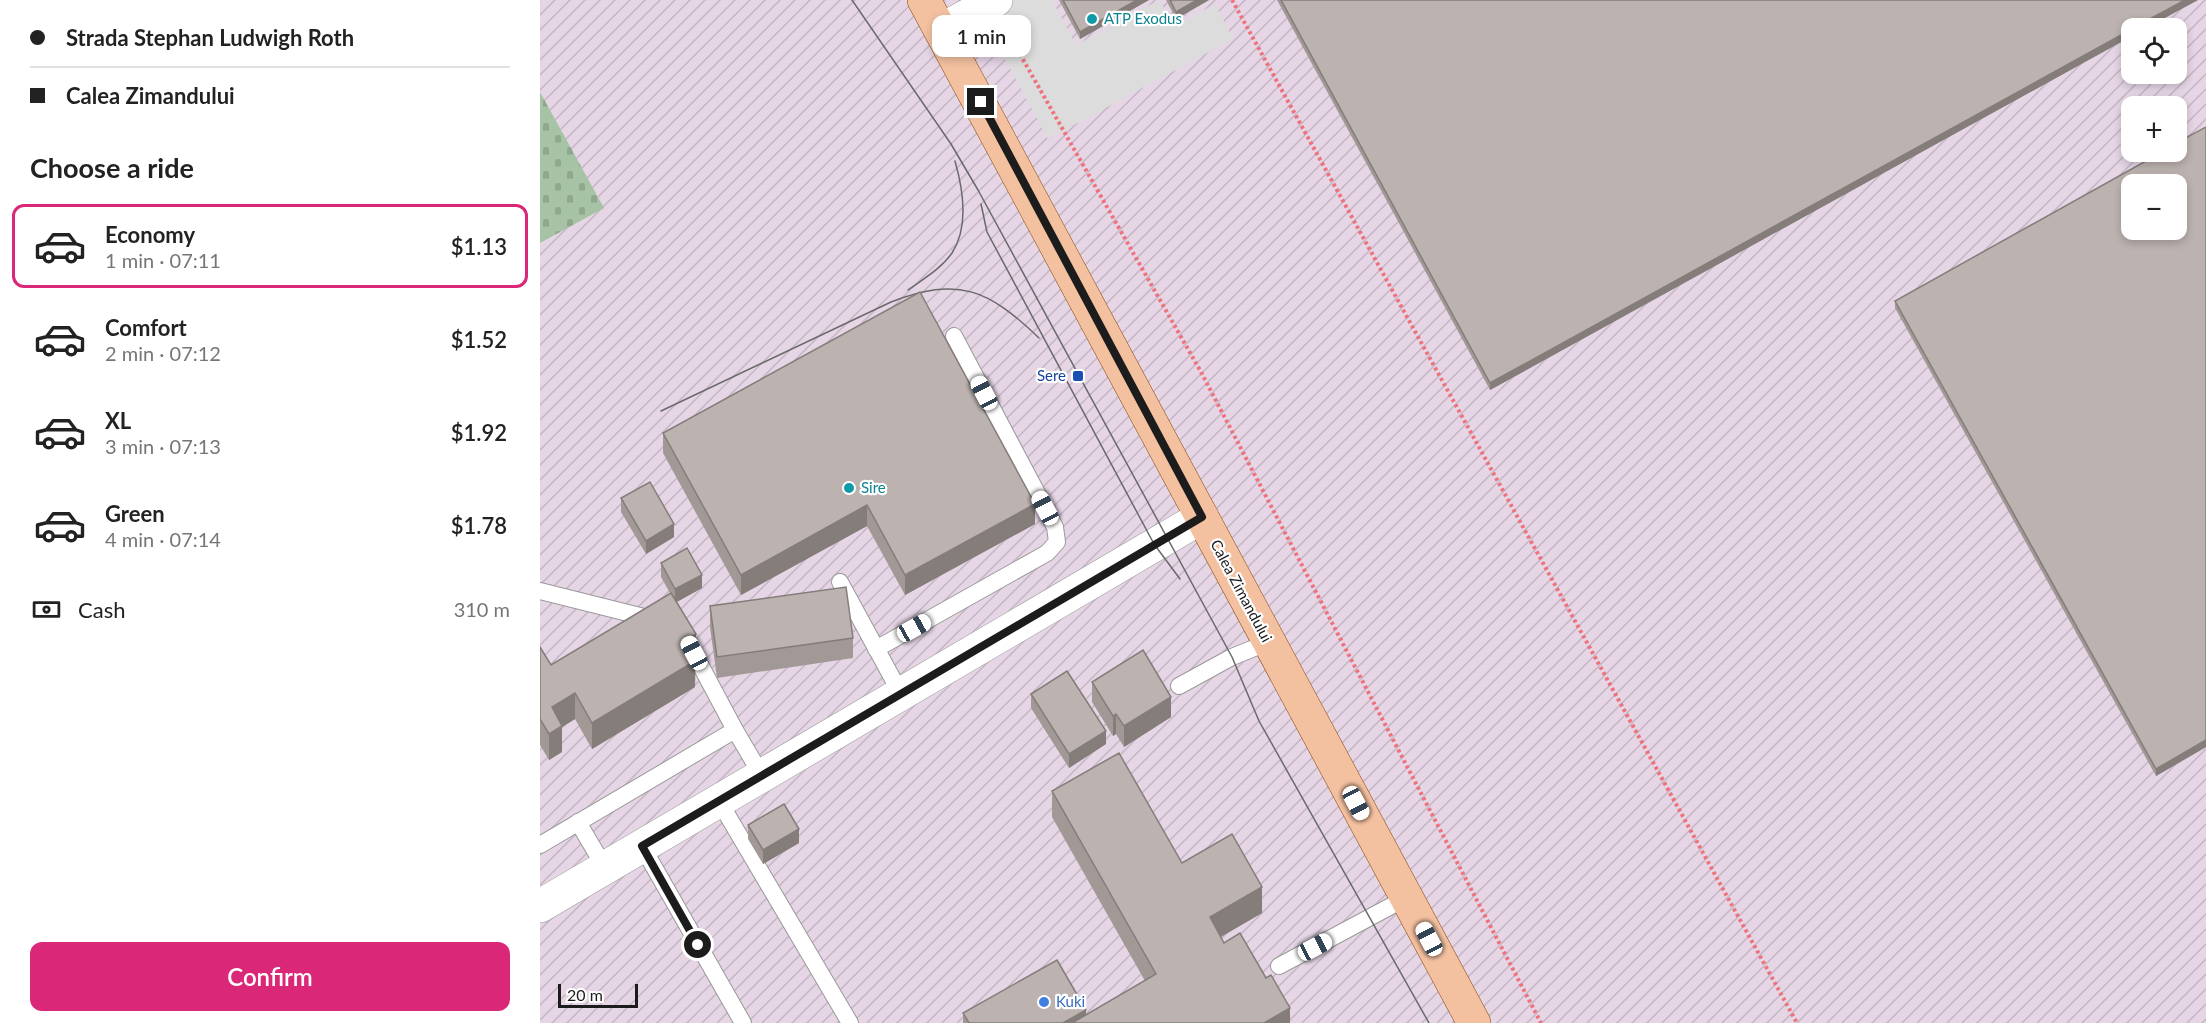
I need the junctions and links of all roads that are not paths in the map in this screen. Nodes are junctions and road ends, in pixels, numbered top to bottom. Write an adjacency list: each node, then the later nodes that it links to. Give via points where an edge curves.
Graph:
1 (924, 0): 3 (main road, Calea Zimandului)
2 (993, 2): 3 (street)
3 (940, 30): 5 (main road, Calea Zimandului)
4 (954, 336): 9 (lane, via 1055,527 1057,542 1047,554)
5 (1202, 517): 8 (main road, Calea Zimandului); 11 (street)
6 (840, 582): 9 (lane)
7 (540, 591): 12 (lane, via 673,624 683,634)
8 (1269, 642): 10 (lane); 19 (main road, Calea Zimandului)
9 (876, 649): 11 (lane)
10 (1179, 686)
11 (900, 694): 13 (street)
12 (735, 730): 13 (lane); 15 (lane)
13 (762, 776): 14 (street)
14 (718, 801): 17 (street); 23 (lane)
15 (578, 822): 16 (lane); 18 (lane)
16 (540, 844)
17 (642, 846): 18 (street); 22 (lane)
18 (605, 868): 20 (street)
19 (1406, 898): 21 (lane); 24 (main road, Calea Zimandului)
20 (540, 906)
21 (1279, 966)
22 (743, 1023)
23 (850, 1023)
24 (1474, 1023)

